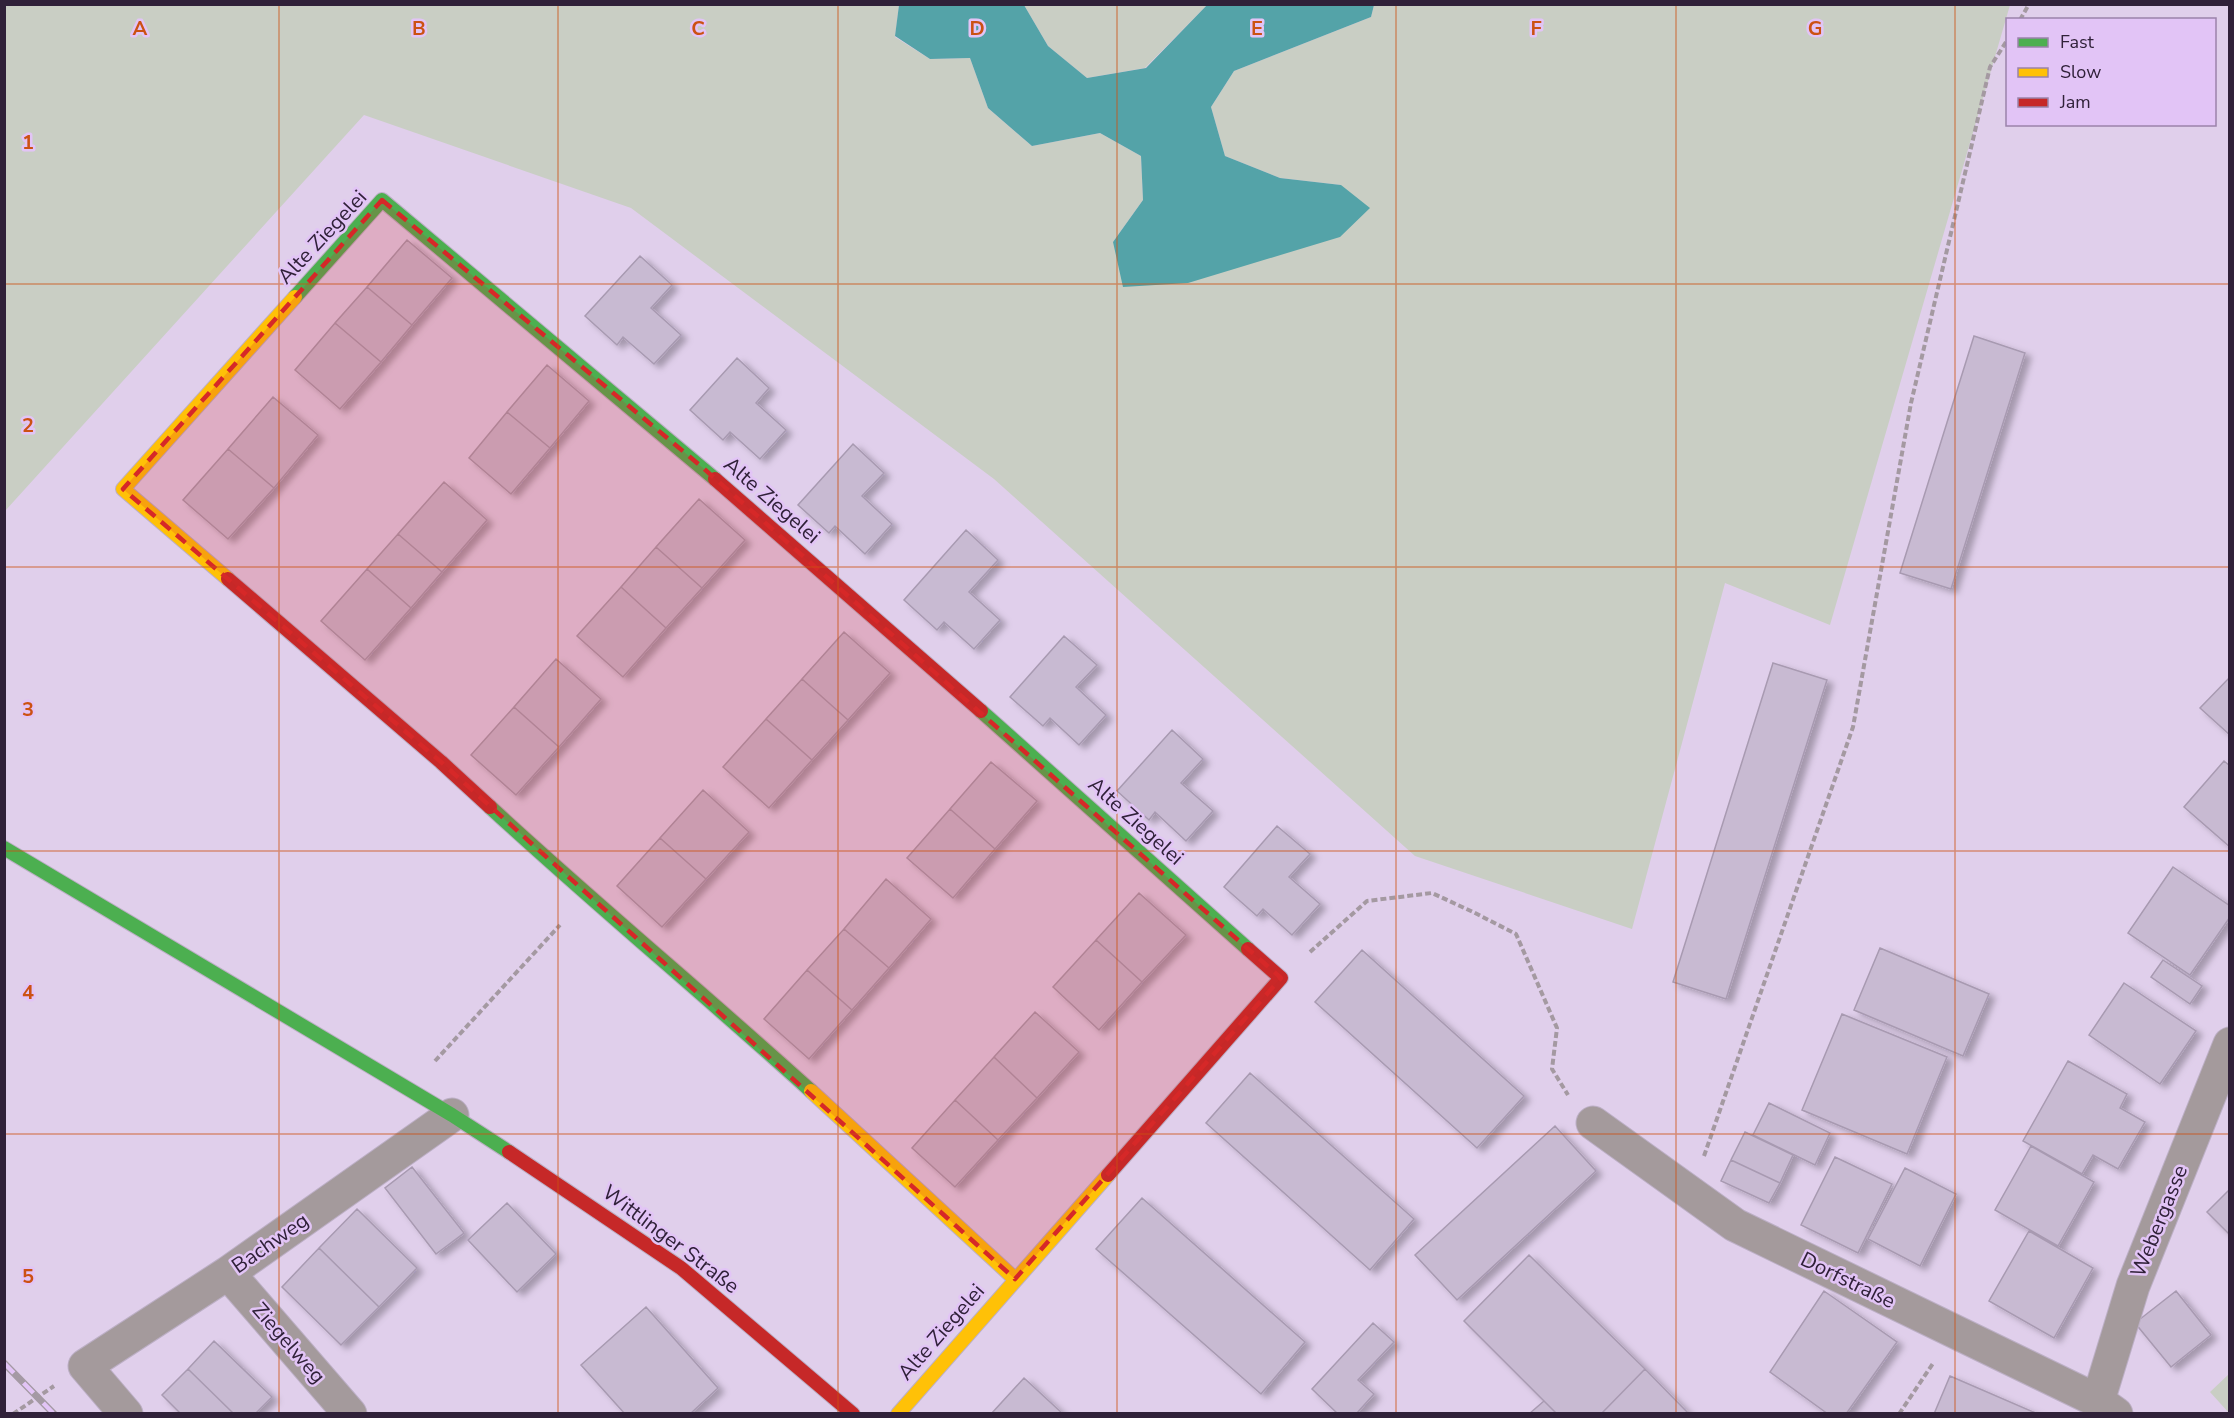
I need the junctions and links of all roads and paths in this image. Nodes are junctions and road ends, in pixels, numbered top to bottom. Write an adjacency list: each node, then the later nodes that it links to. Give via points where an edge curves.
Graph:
1 (2029, 4): 2 (path)
2 (2021, 18)
3 (2006, 41): 11 (path, via 1990,67 1911,403 1853,727)
4 (4, 848): 8 (street, Wittlinger Straße)
5 (587, 896): 6 (street, Alte Ziegelei, via 441,762 123,489 382,200 737,497); 8 (path); 13 (street, Alte Ziegelei, via 736,1023)
6 (1281, 978): 10 (path, via 1366,901 1432,893 1473,912 1516,934 1557,1028 1552,1069 1570,1098); 13 (street, Alte Ziegelei)
7 (2229, 1044): 16 (street, Webergasse, via 2133,1286)
8 (409, 1090): 9 (street, Wittlinger Straße)
9 (452, 1114): 12 (street, Bachweg); 20 (street, Wittlinger Straße, via 681,1268)
10 (1593, 1123): 11 (street, Dorfstraße)
11 (1692, 1194): 14 (street, Dorfstraße, via 1735,1225)
12 (228, 1272): 15 (street, Bachweg); 19 (street, Ziegelweg)
13 (1015, 1279): 21 (street, Alte Ziegelei)
14 (1955, 1332): 16 (street, Dorfstraße); 22 (path)
15 (85, 1366): 17 (path); 18 (street)
16 (2107, 1407)
17 (13, 1413)
18 (126, 1413)
19 (350, 1413)
20 (853, 1413)
21 (898, 1413)
22 (1899, 1413)

